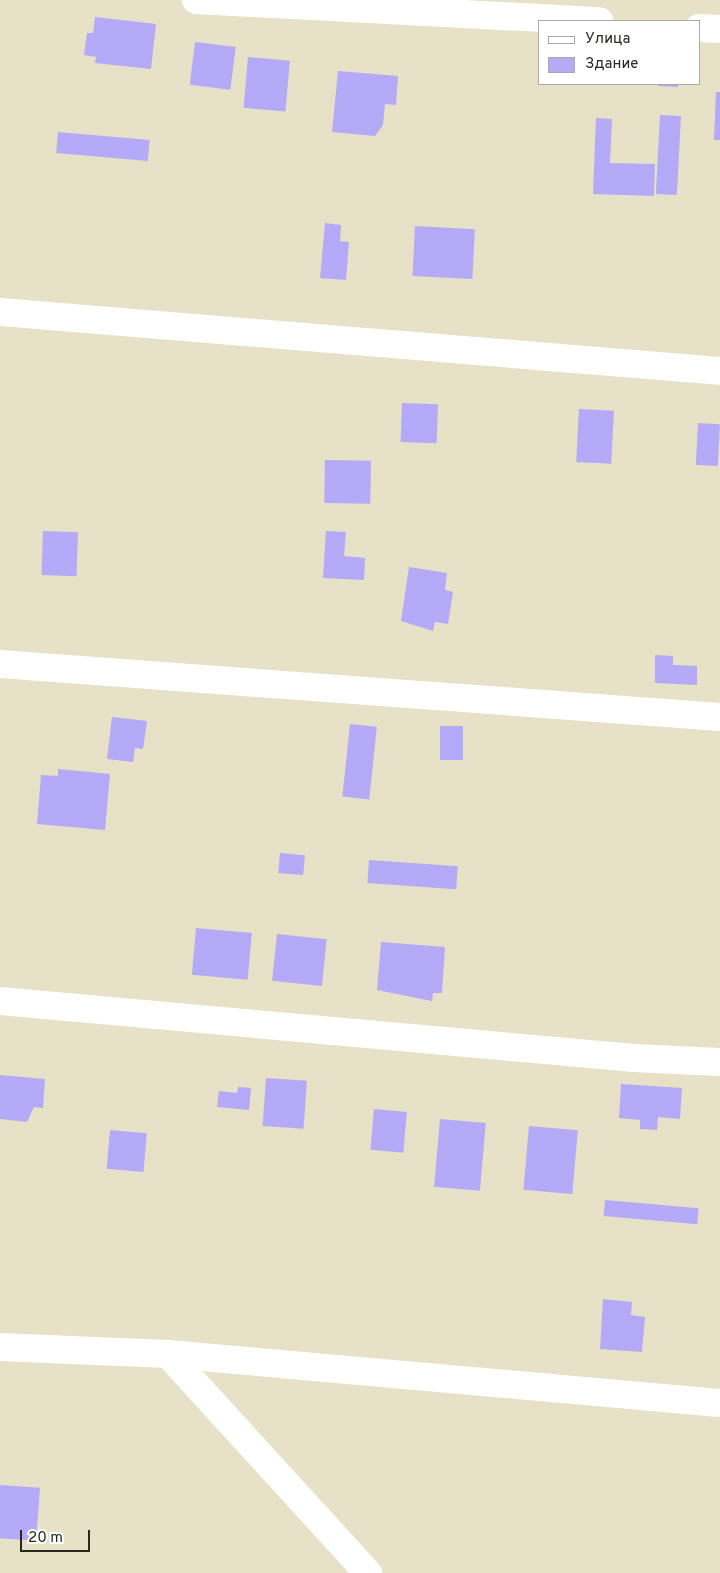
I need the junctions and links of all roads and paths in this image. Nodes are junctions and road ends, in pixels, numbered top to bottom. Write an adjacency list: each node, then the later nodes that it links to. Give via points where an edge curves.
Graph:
1 (196, 0): 2 (street)
2 (580, 20)
3 (700, 28): 4 (street)
4 (720, 29)
5 (0, 312): 6 (street)
6 (720, 371)
7 (0, 664): 8 (street)
8 (720, 716)
9 (0, 1001): 10 (street, via 634,1058)
10 (720, 1062)
11 (0, 1347): 12 (street)
12 (168, 1354): 13 (street); 14 (street)
13 (720, 1403)
14 (368, 1573)

